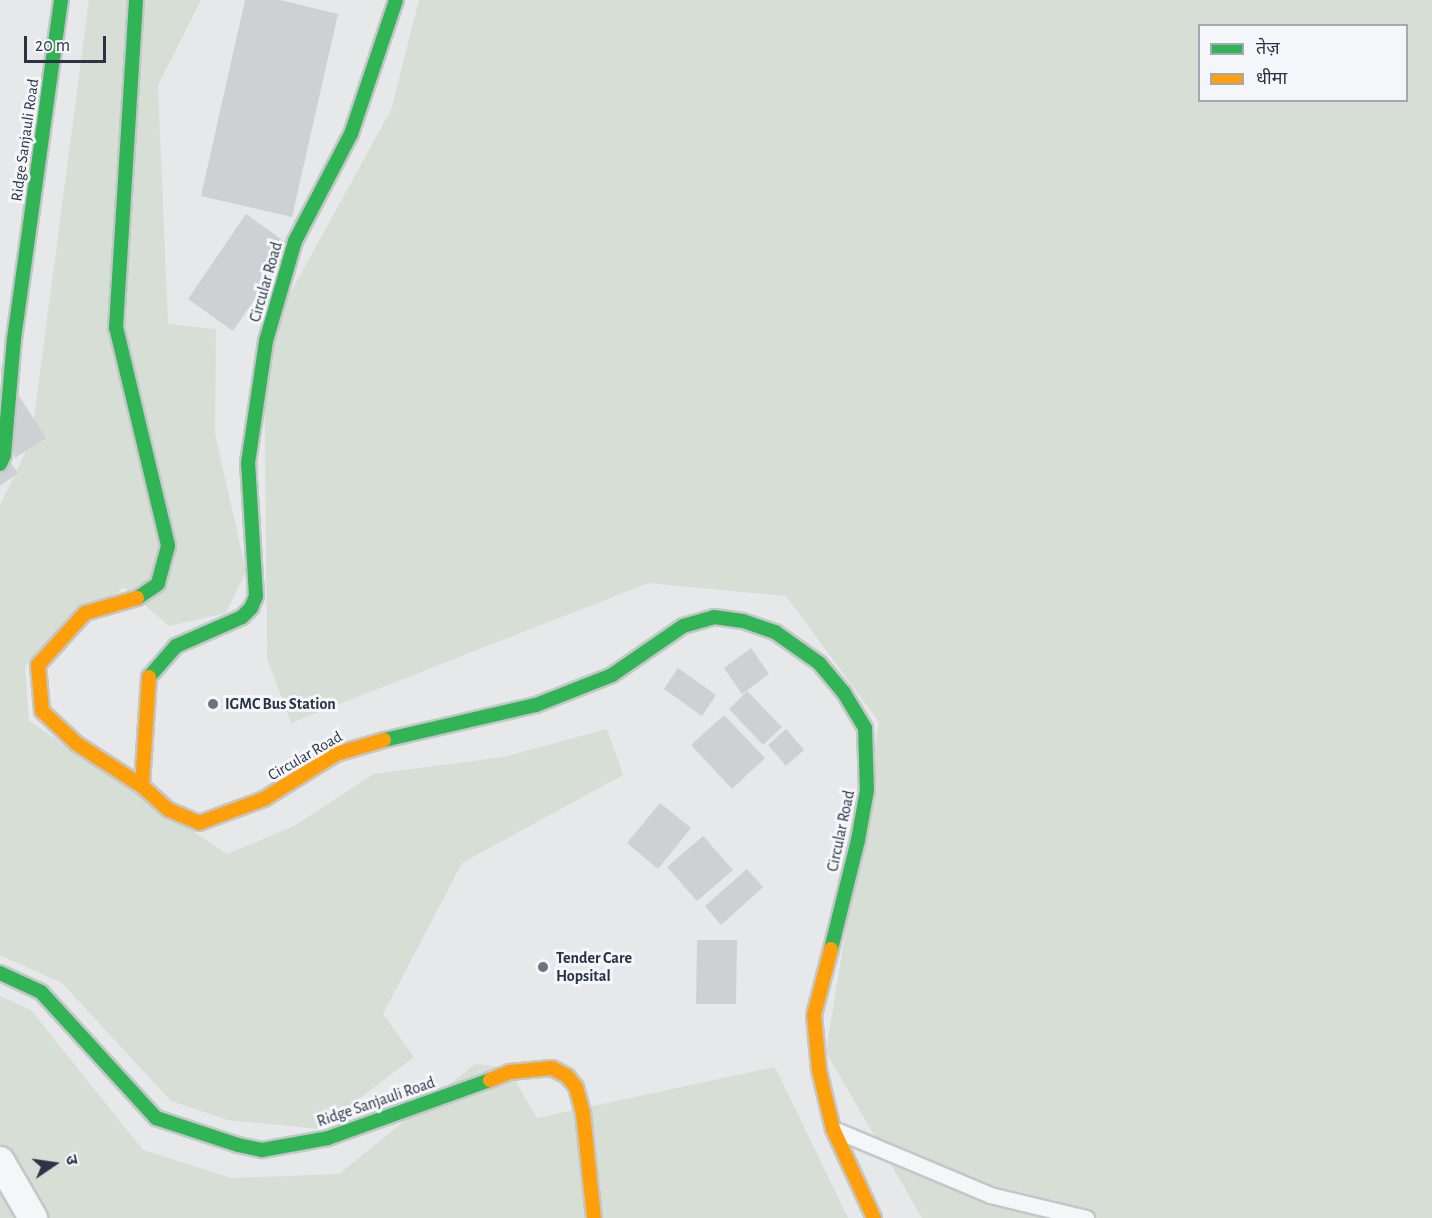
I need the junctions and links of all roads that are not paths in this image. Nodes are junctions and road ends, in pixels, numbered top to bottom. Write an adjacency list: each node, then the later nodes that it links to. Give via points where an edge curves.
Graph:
1 (61, 0): 4 (main road, Ridge Sanjauli Road)
2 (136, 0): 5 (main road, via 116,327 168,546 158,584 134,600 85,614 38,665 42,711 77,744)
3 (396, 0): 5 (main road, Circular Road, via 351,134 295,241 266,340 248,462 256,596 242,617 176,646 149,677)
4 (0, 464)
5 (142, 786): 7 (main road, Circular Road, via 169,810 199,823 264,799 336,754 357,746 536,705 612,675 682,626 714,617 743,621 775,632 819,663 844,693 865,728 867,790 860,830 814,1015 819,1070)
6 (0, 973): 10 (main road, Ridge Sanjauli Road, via 40,992 156,1118 238,1145 262,1149 328,1138 510,1072 552,1068 567,1076 576,1087 583,1113)
7 (832, 1129): 11 (main road, Circular Road); 12 (lane, via 990,1195)
8 (0, 1161): 9 (street)
9 (33, 1218)
10 (594, 1218)
11 (874, 1218)
12 (1086, 1218)

